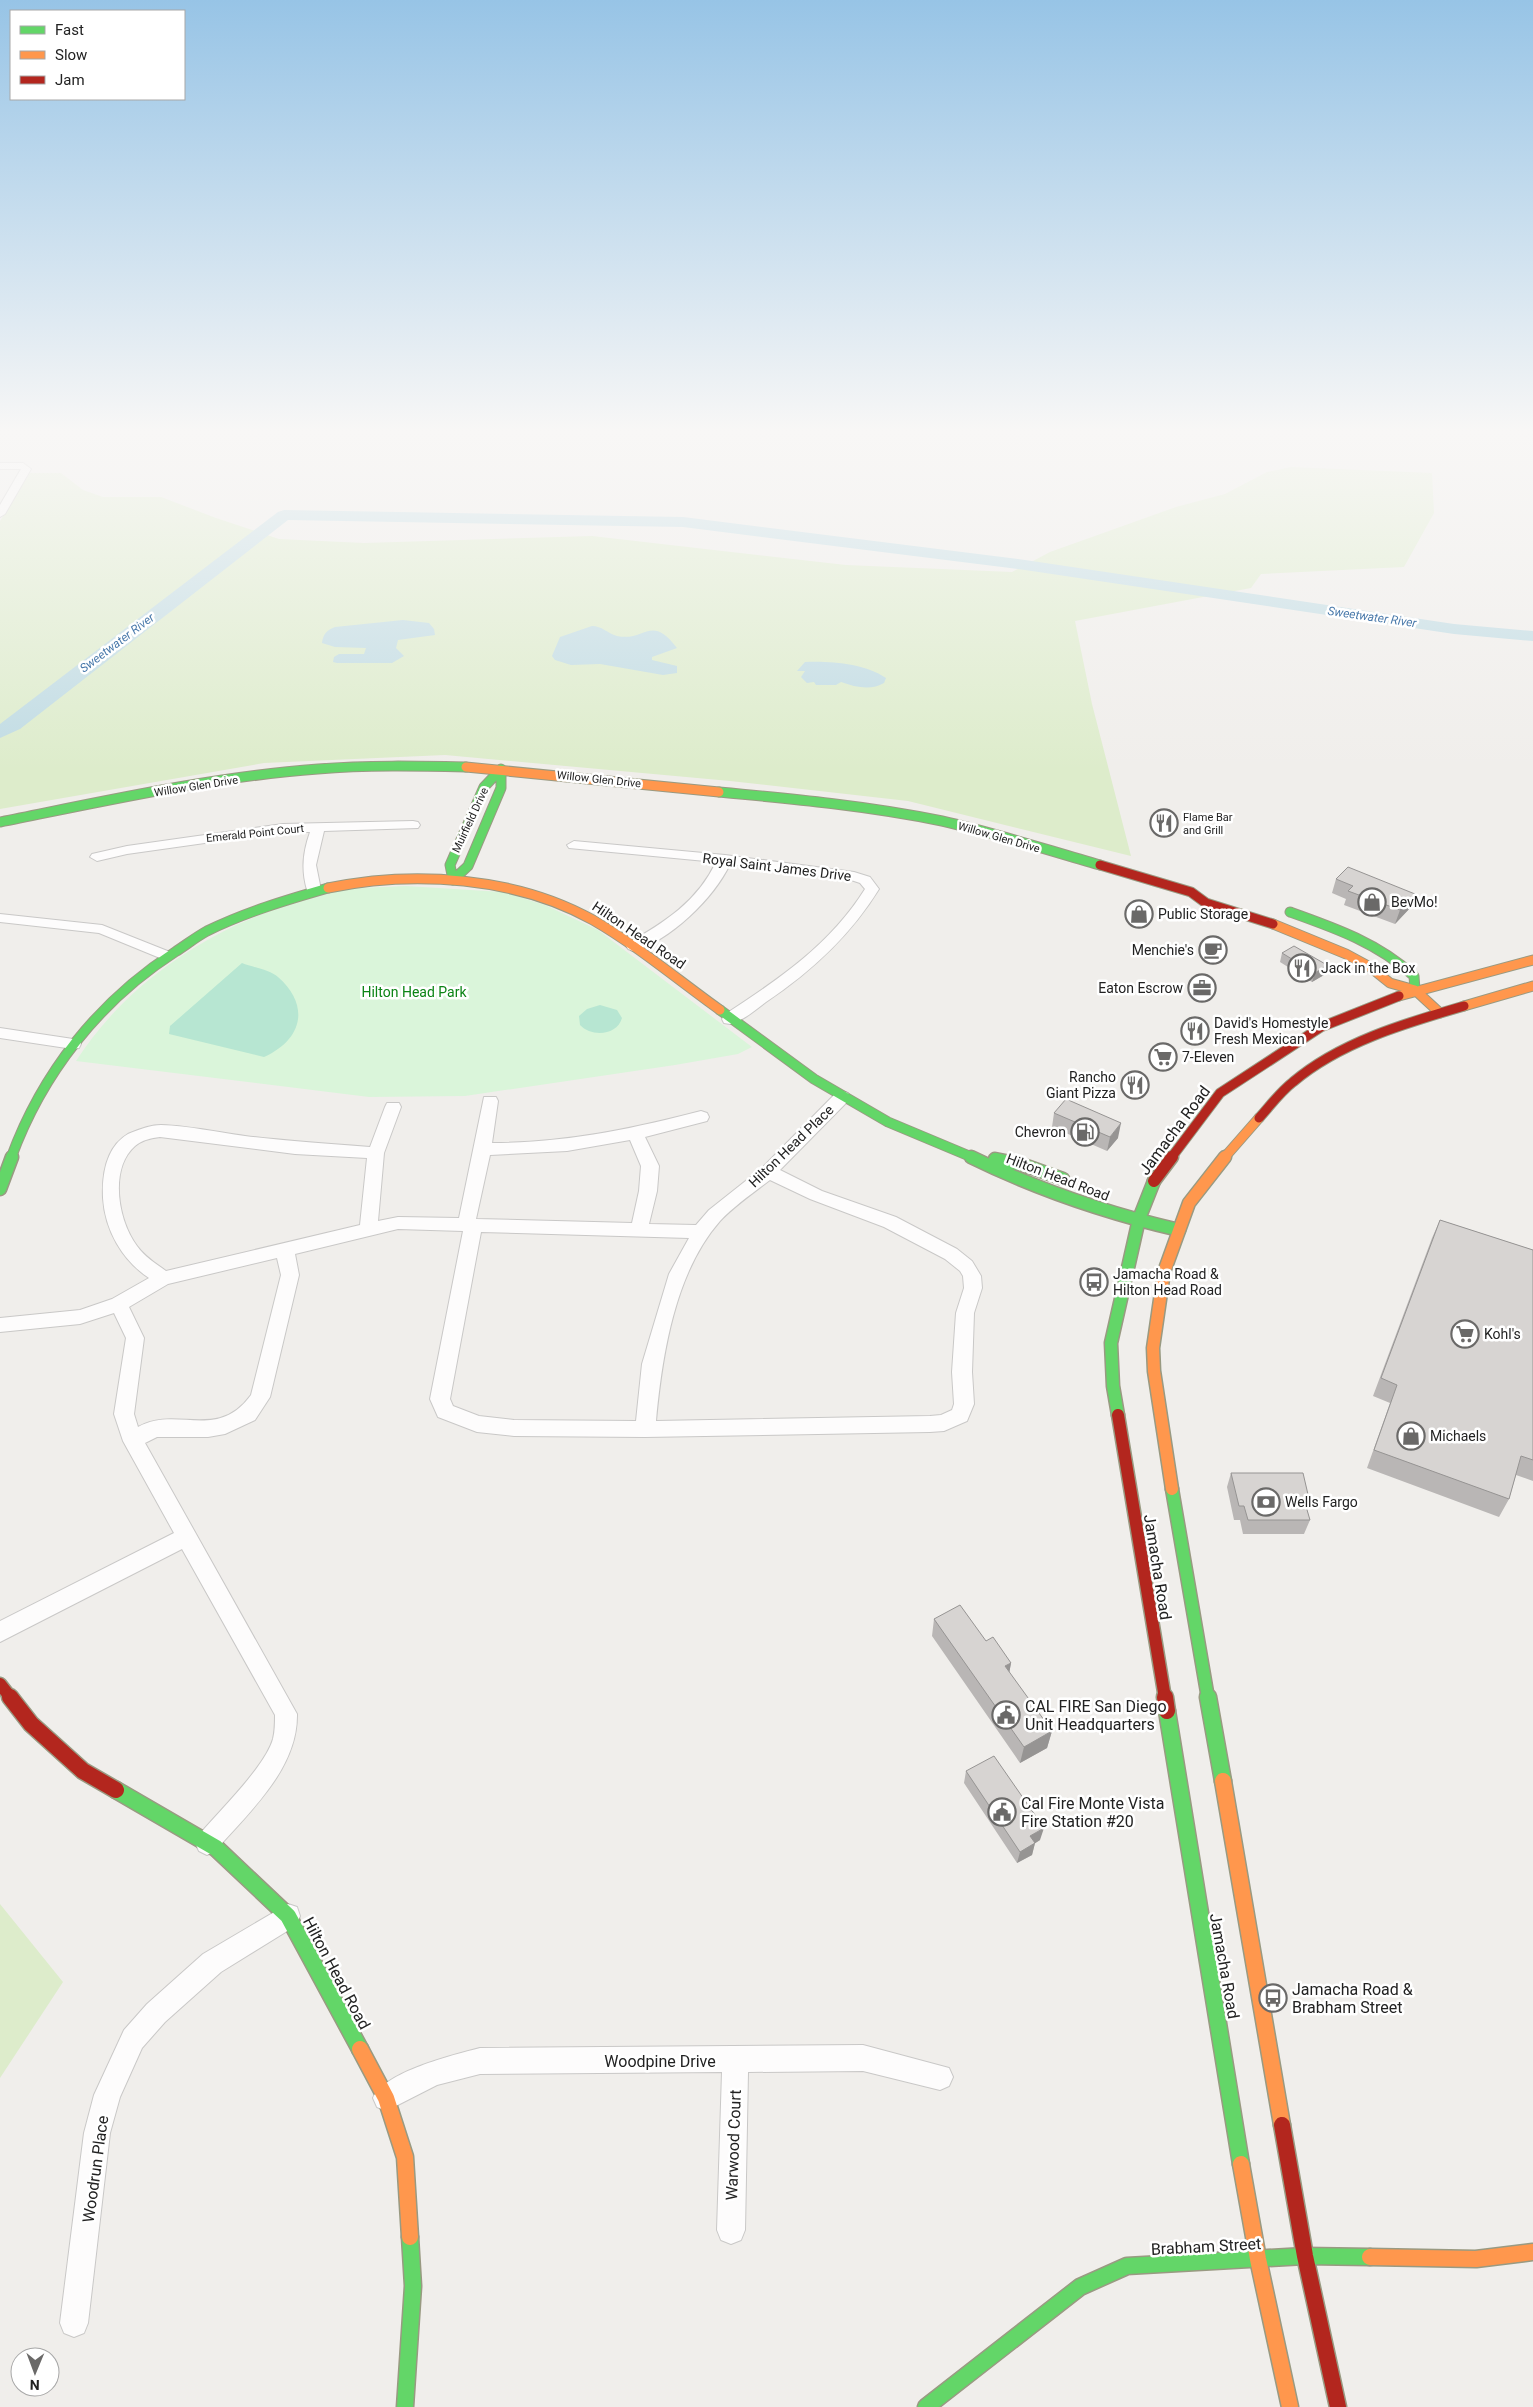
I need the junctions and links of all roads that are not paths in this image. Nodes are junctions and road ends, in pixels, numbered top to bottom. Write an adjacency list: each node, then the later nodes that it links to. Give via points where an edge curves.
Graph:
1 (501, 769): 2 (main road, Willow Glen Drive, via 390,766 296,772 160,791); 8 (main road, Muirfield Drive, via 501,788 468,866); 8 (main road, Muirfield Drive, via 484,787 450,865); 11 (main road, Willow Glen Drive, via 812,801 927,818)
2 (0, 822)
3 (414, 826): 4 (street, Emerald Point Court)
4 (318, 827): 6 (street, Emerald Point Court, via 272,830); 9 (street, via 308,860 308,873)
5 (574, 845): 7 (street, Royal Saint James Drive)
6 (97, 857)
7 (725, 860): 14 (street, via 719,875 696,905); 20 (street, Royal Saint James Drive, via 854,876 865,880 872,888 860,911 791,979)
8 (453, 880): 9 (main road, Hilton Head Road, via 383,880); 14 (main road, Hilton Head Road, via 496,885 551,900 588,917)
9 (314, 890): 15 (main road, Hilton Head Road, via 229,919)
10 (1207, 890): 11 (main road, Willow Glen Drive)
11 (1191, 892): 18 (main road, Willow Glen Drive, via 1206,903 1313,938 1370,966 1390,983)
12 (1274, 907): 18 (main road, Willow Glen Drive, via 1325,925 1394,959 1415,977)
13 (0, 918): 15 (street, via 102,929)
14 (633, 946): 20 (main road, Hilton Head Road)
15 (165, 955): 22 (main road, Hilton Head Road, via 122,991)
16 (1533, 960): 18 (main road, Jamacha Road)
17 (1533, 986): 19 (main road, Jamacha Road)
18 (1415, 990): 19 (main road, Willow Glen Drive); 35 (main road, Jamacha Road, via 1321,1027 1220,1093 1154,1180)
19 (1440, 1013): 38 (main road, Jamacha Road, via 1342,1051 1298,1077 1235,1143 1189,1203)
20 (730, 1019): 23 (main road, Hilton Head Road)
21 (0, 1033): 22 (street)
22 (73, 1044): 33 (main road, Hilton Head Road, via 36,1098 9,1156)
23 (842, 1097): 30 (main road, Hilton Head Road, via 888,1122); 31 (street, Hilton Head Place)
24 (490, 1101): 28 (street)
25 (394, 1108): 29 (street)
26 (701, 1117): 27 (street)
27 (636, 1135): 28 (street, via 577,1146); 37 (street, via 650,1166)
28 (483, 1149): 36 (street)
29 (376, 1153): 39 (street); 42 (street, via 296,1148 160,1131 140,1135 127,1143 116,1162 111,1194 114,1217 116,1227 138,1260)
30 (968, 1155): 32 (main road, Hilton Head Road, via 1024,1165); 35 (main road, Hilton Head Road, via 1020,1181 1119,1216)
31 (768, 1172): 40 (street, Hilton Head Place, via 714,1215); 45 (street, via 816,1196 890,1222 951,1254 966,1266 972,1276 973,1288 963,1331 964,1404 960,1415 944,1423 930,1424)
32 (1075, 1184)
33 (0, 1189)
34 (1118, 1200): 35 (main road, Hilton Head Road)
35 (1139, 1219): 38 (main road, Hilton Head Road); 58 (main road, Jamacha Road, via 1112,1343 1113,1386)
36 (470, 1225): 37 (street); 39 (street, via 398,1224); 45 (street, via 440,1399 446,1411 477,1424 514,1428)
37 (640, 1230): 40 (street)
38 (1179, 1230): 57 (main road, Jamacha Road, via 1164,1272 1156,1326 1154,1371)
39 (368, 1231): 41 (street)
40 (701, 1232): 45 (street, Hilton Head Place, via 678,1274 652,1364)
41 (285, 1251): 42 (street); 46 (street, via 290,1275 260,1397 248,1414 224,1426 208,1429 147,1431)
42 (163, 1278): 43 (street)
43 (119, 1304): 44 (street, via 80,1317); 46 (street, via 135,1338 124,1414)
44 (0, 1325)
45 (645, 1429)
46 (132, 1441): 47 (street)
47 (187, 1536): 48 (street); 50 (street, via 286,1714 286,1735 281,1749)
48 (0, 1632)
49 (0, 1684): 50 (main road, Hilton Head Road, via 31,1724 84,1770)
50 (207, 1843): 51 (main road, Hilton Head Road)
51 (288, 1916): 54 (main road, Hilton Head Road); 59 (street, Woodrun Place, via 212,1963 156,2013 133,2039 107,2096 97,2133)
52 (735, 2060): 53 (street, Woodpine Drive, via 863,2058); 54 (street, Woodpine Drive, via 480,2062 433,2074); 55 (street, Warwood Court)
53 (940, 2076)
54 (386, 2098): 60 (main road, Hilton Head Road, via 405,2157 413,2286)
55 (730, 2230)
56 (1533, 2252): 57 (main road, Brabham Street, via 1476,2258)
57 (1305, 2256): 58 (main road, Brabham Street); 63 (main road, Jamacha Road)
58 (1258, 2259): 61 (main road, Brabham Street, via 1127,2266 1080,2287); 62 (main road, Jamacha Road)
59 (74, 2323)
60 (405, 2407)
61 (926, 2407)
62 (1290, 2407)
63 (1338, 2407)

